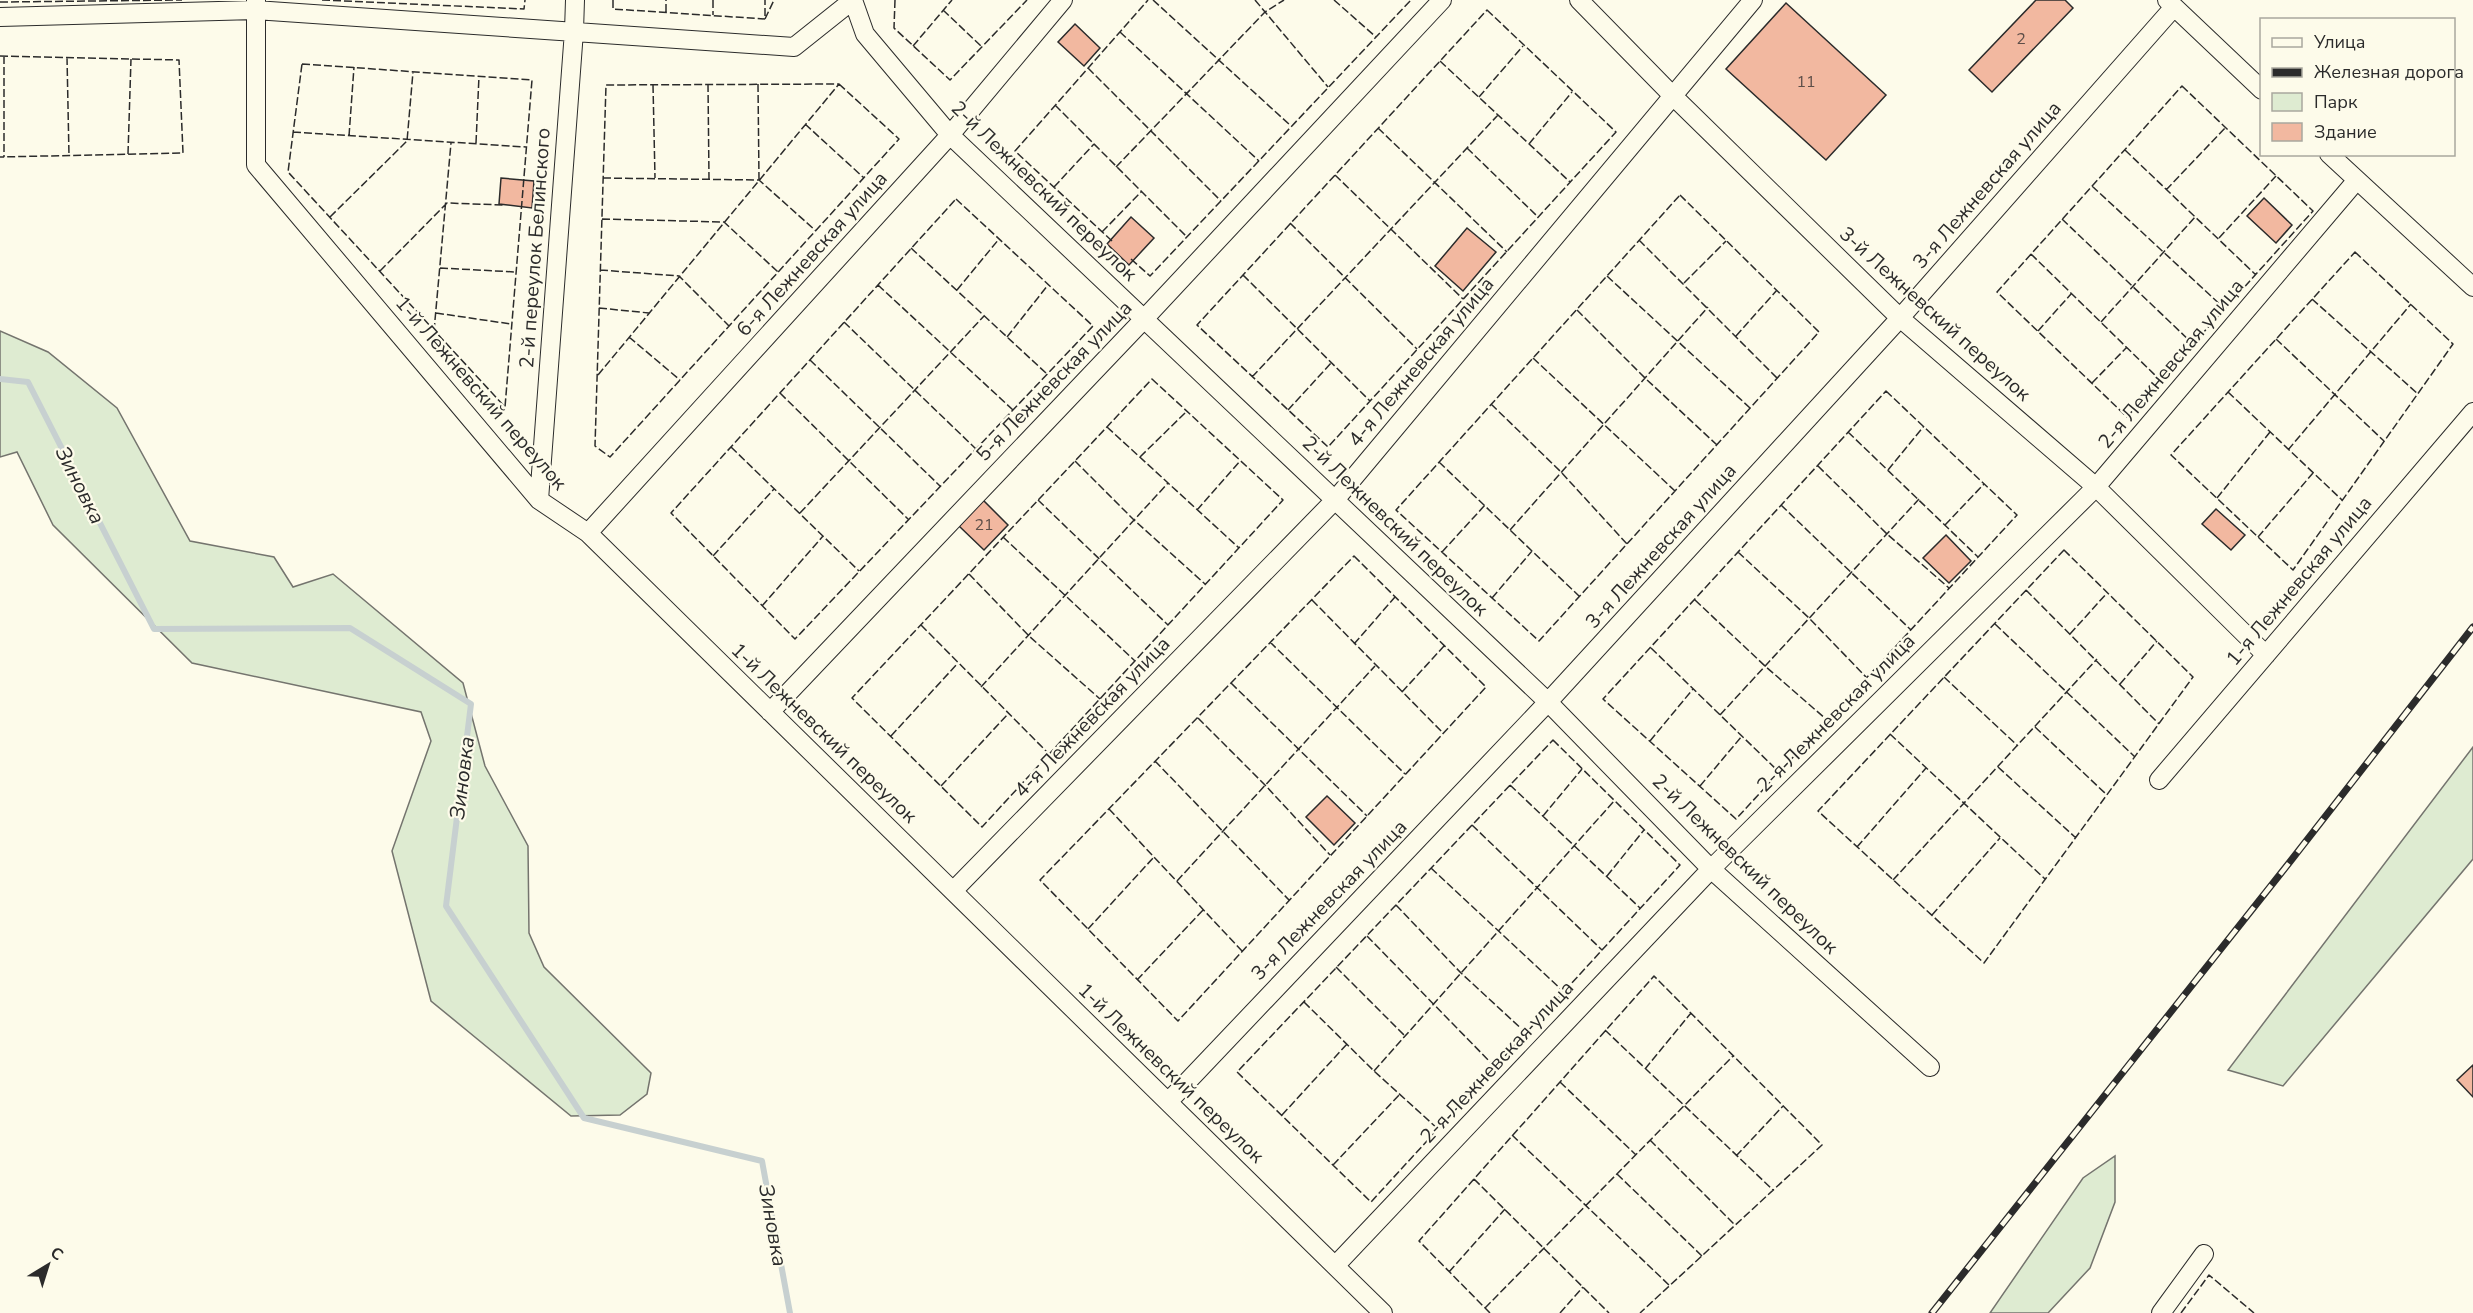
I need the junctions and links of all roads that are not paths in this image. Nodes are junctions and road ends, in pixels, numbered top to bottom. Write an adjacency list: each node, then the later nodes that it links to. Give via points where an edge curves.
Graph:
1 (575, 0): 10 (street, 2-й переулок Белинского)
2 (854, 0): 10 (street, via 794,47); 13 (street, 2-й Лежневский переулок, via 865,34)
3 (1064, 0): 13 (street, 6-я Лежневская улица)
4 (1442, 0): 18 (street, 5-я Лежневская улица)
5 (1579, 0): 12 (street, 3-й Лежневский переулок)
6 (1753, 0): 12 (street, 4-я Лежневская улица)
7 (2170, 3): 11 (street); 17 (street, 3-я Лежневская улица)
8 (256, 5): 9 (street); 10 (street); 21 (street, 1-й Лежневский переулок, via 256,165)
9 (0, 17)
10 (574, 30): 21 (street, 2-й переулок Белинского)
11 (2260, 88)
12 (1673, 96): 17 (street, 3-й Лежневский переулок); 22 (street, 4-я Лежневская улица)
13 (950, 135): 18 (street, 2-й Лежневский переулок); 23 (street, 6-я Лежневская улица)
14 (2331, 156): 15 (street)
15 (2356, 181): 16 (street); 20 (street, 2-я Лежневская улица)
16 (2473, 287)
17 (1900, 318): 20 (street, 3-й Лежневский переулок); 25 (street, 3-я Лежневская улица)
18 (1144, 319): 22 (street, 2-й Лежневский переулок); 26 (street, 5-я Лежневская улица)
19 (2473, 412): 24 (street, 1-я Лежневская улица)
20 (2096, 487): 24 (street, 3-й Лежневский переулок); 28 (street, 2-я Лежневская улица)
21 (539, 500): 23 (street, 1-й Лежневский переулок)
22 (1335, 500): 25 (street, 2-й Лежневский переулок); 29 (street, 4-я Лежневская улица)
23 (588, 533): 26 (street, 1-й Лежневский переулок)
24 (2266, 655): 27 (street, 1-я Лежневская улица)
25 (1548, 702): 28 (street, 2-й Лежневский переулок); 31 (street, 3-я Лежневская улица)
26 (770, 712): 29 (street, 1-й Лежневский переулок)
27 (2159, 780)
28 (1711, 868): 30 (street, 2-й Лежневский переулок); 33 (street, 2-я Лежневская улица)
29 (953, 891): 31 (street, 1-й Лежневский переулок)
30 (1930, 1066)
31 (1168, 1102): 33 (street, 1-й Лежневский переулок)
32 (2204, 1254): 35 (street)
33 (1335, 1266): 34 (street, 1-й Лежневский переулок)
34 (1383, 1313)
35 (2161, 1313)

